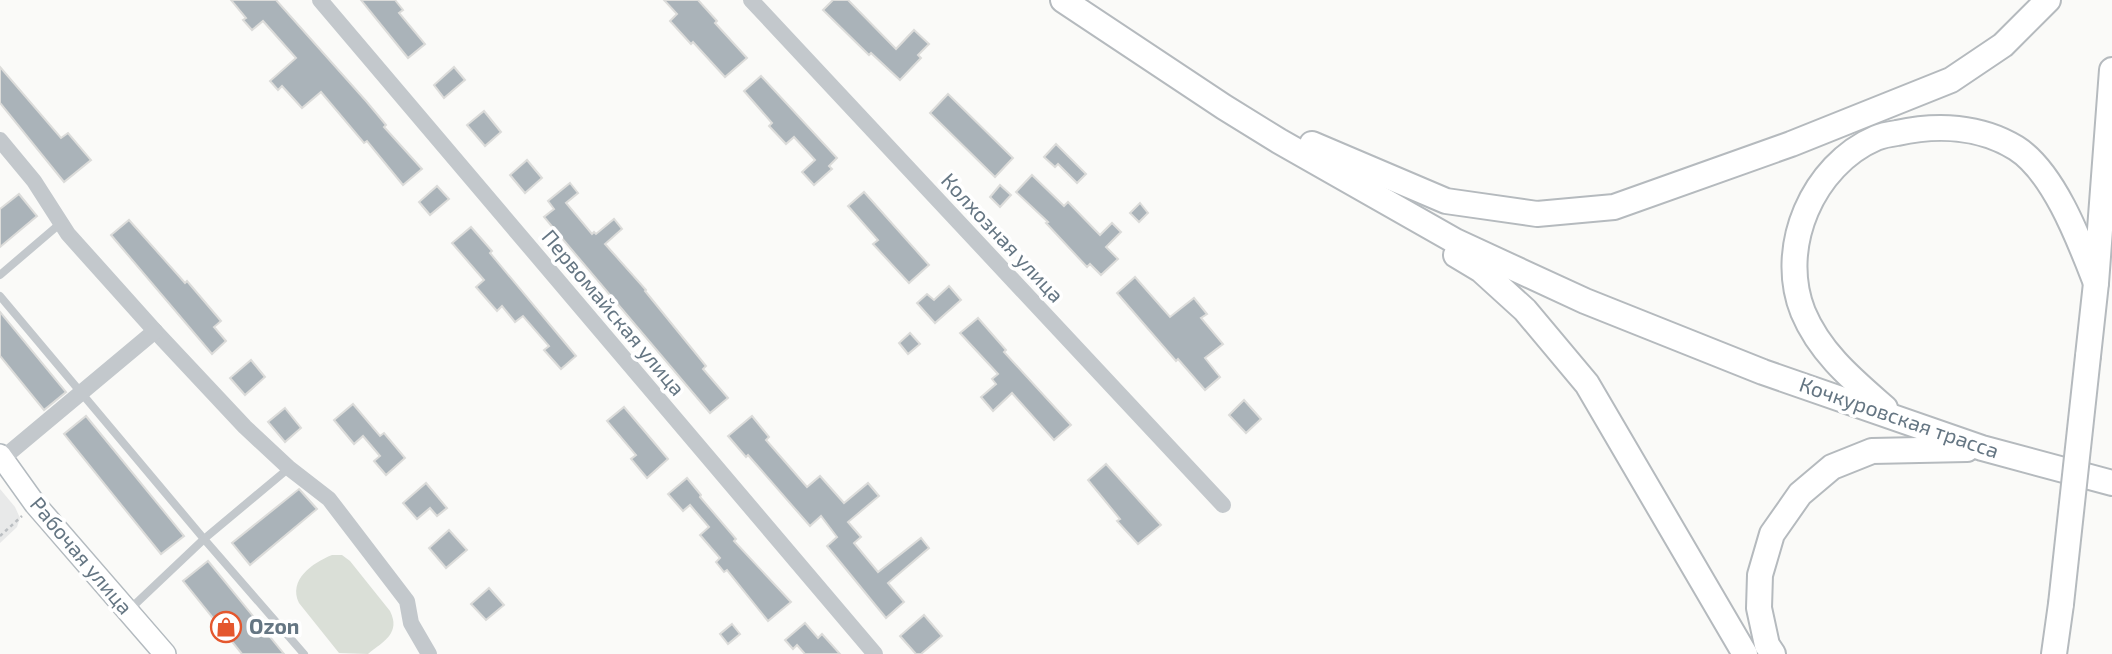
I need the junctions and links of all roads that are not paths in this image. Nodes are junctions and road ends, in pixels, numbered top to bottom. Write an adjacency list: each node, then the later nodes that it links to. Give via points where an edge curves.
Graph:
1 (320, 0): 30 (street, Первомайская улица)
2 (751, 0): 22 (street, Колхозная улица)
3 (1063, 0): 6 (main road)
4 (2048, 0): 6 (main road, via 2003,45 1951,80 1614,207 1537,214 1446,201)
5 (2112, 69): 11 (main road)
6 (1224, 107): 8 (main road)
7 (0, 140): 9 (street)
8 (1279, 141): 17 (main road, Кочкуровская трасса, via 1455,241 1585,301 1763,372); 31 (main road, via 1481,270 1525,310 1587,384)
9 (62, 222): 10 (lane); 14 (street)
10 (0, 275)
11 (2096, 283): 15 (main road); 17 (main road, via 2071,219 2040,172 2017,148 1952,127 1877,137 1844,157 1820,184 1802,217 1794,253 1796,283 1803,311 1824,350)
12 (0, 296): 16 (lane)
13 (2112, 308): 15 (main road)
14 (155, 331): 16 (street); 20 (street)
15 (2089, 349): 25 (main road, bridge)
16 (82, 393): 19 (street); 23 (lane)
17 (1895, 417): 18 (main road, Кочкуровская трасса)
18 (1982, 448): 21 (main road, Кочкуровская трасса); 32 (main road, via 1872,452 1832,467 1800,494 1772,534 1760,575 1759,608)
19 (1, 457): 24 (street, Рабочая улица, via 35,504)
20 (289, 468): 23 (lane); 26 (street, via 329,499 407,601 411,623)
21 (2112, 483)
22 (1223, 505)
23 (204, 539): 24 (lane); 28 (lane)
24 (128, 611): 27 (street, Рабочая улица)
25 (2059, 616): 33 (main road); 34 (main road); 35 (main road)
26 (426, 649): 29 (street)
27 (165, 654)
28 (304, 654)
29 (408, 654)
30 (875, 654)
31 (1745, 654)
32 (1773, 654)
33 (2036, 654)
34 (2054, 654)
35 (2063, 654)

